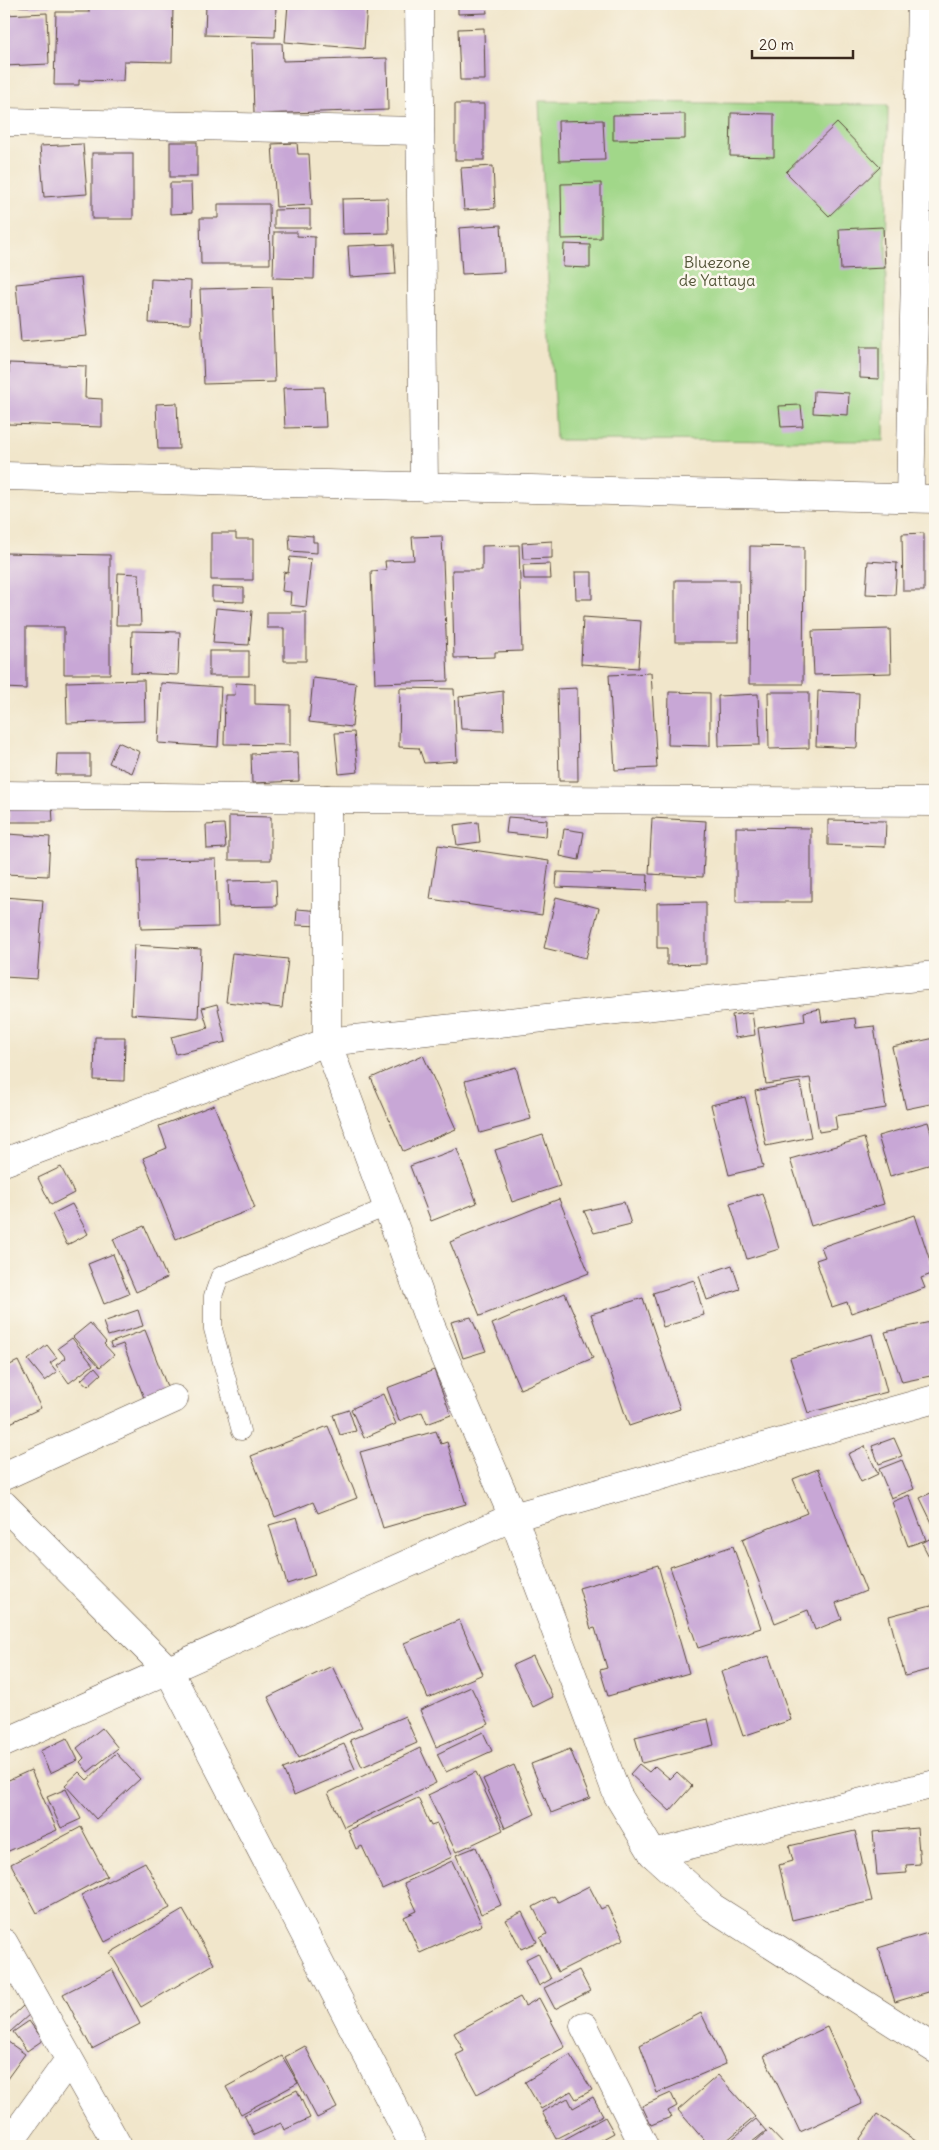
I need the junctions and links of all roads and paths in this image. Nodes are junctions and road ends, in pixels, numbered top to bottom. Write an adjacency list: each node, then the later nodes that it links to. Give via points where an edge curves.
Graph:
1 (419, 4): 4 (street)
2 (920, 4): 7 (street)
3 (4, 122): 4 (street)
4 (420, 132): 6 (street)
5 (4, 476): 6 (street)
6 (424, 487): 7 (street)
7 (923, 498)
8 (4, 795): 9 (street)
9 (328, 799): 10 (street); 12 (street)
10 (935, 802)
11 (935, 976): 12 (street)
12 (327, 1042): 13 (street); 14 (street)
13 (4, 1162)
14 (387, 1207): 17 (lane, via 220,1276 213,1296 213,1329); 20 (street, via 431,1326)
15 (174, 1399): 18 (street)
16 (935, 1399): 20 (street)
17 (241, 1431)
18 (4, 1476)
19 (4, 1505): 21 (street)
20 (514, 1517): 21 (street); 24 (street, via 617,1794)
21 (169, 1671): 22 (street); 31 (street)
22 (4, 1743)
23 (935, 1784): 24 (street)
24 (653, 1854): 27 (street, via 712,1907)
25 (4, 1943): 28 (street)
26 (584, 2026): 32 (street)
27 (935, 2049)
28 (69, 2060): 29 (street); 30 (street)
29 (7, 2146)
30 (118, 2146)
31 (414, 2146)
32 (644, 2146)

